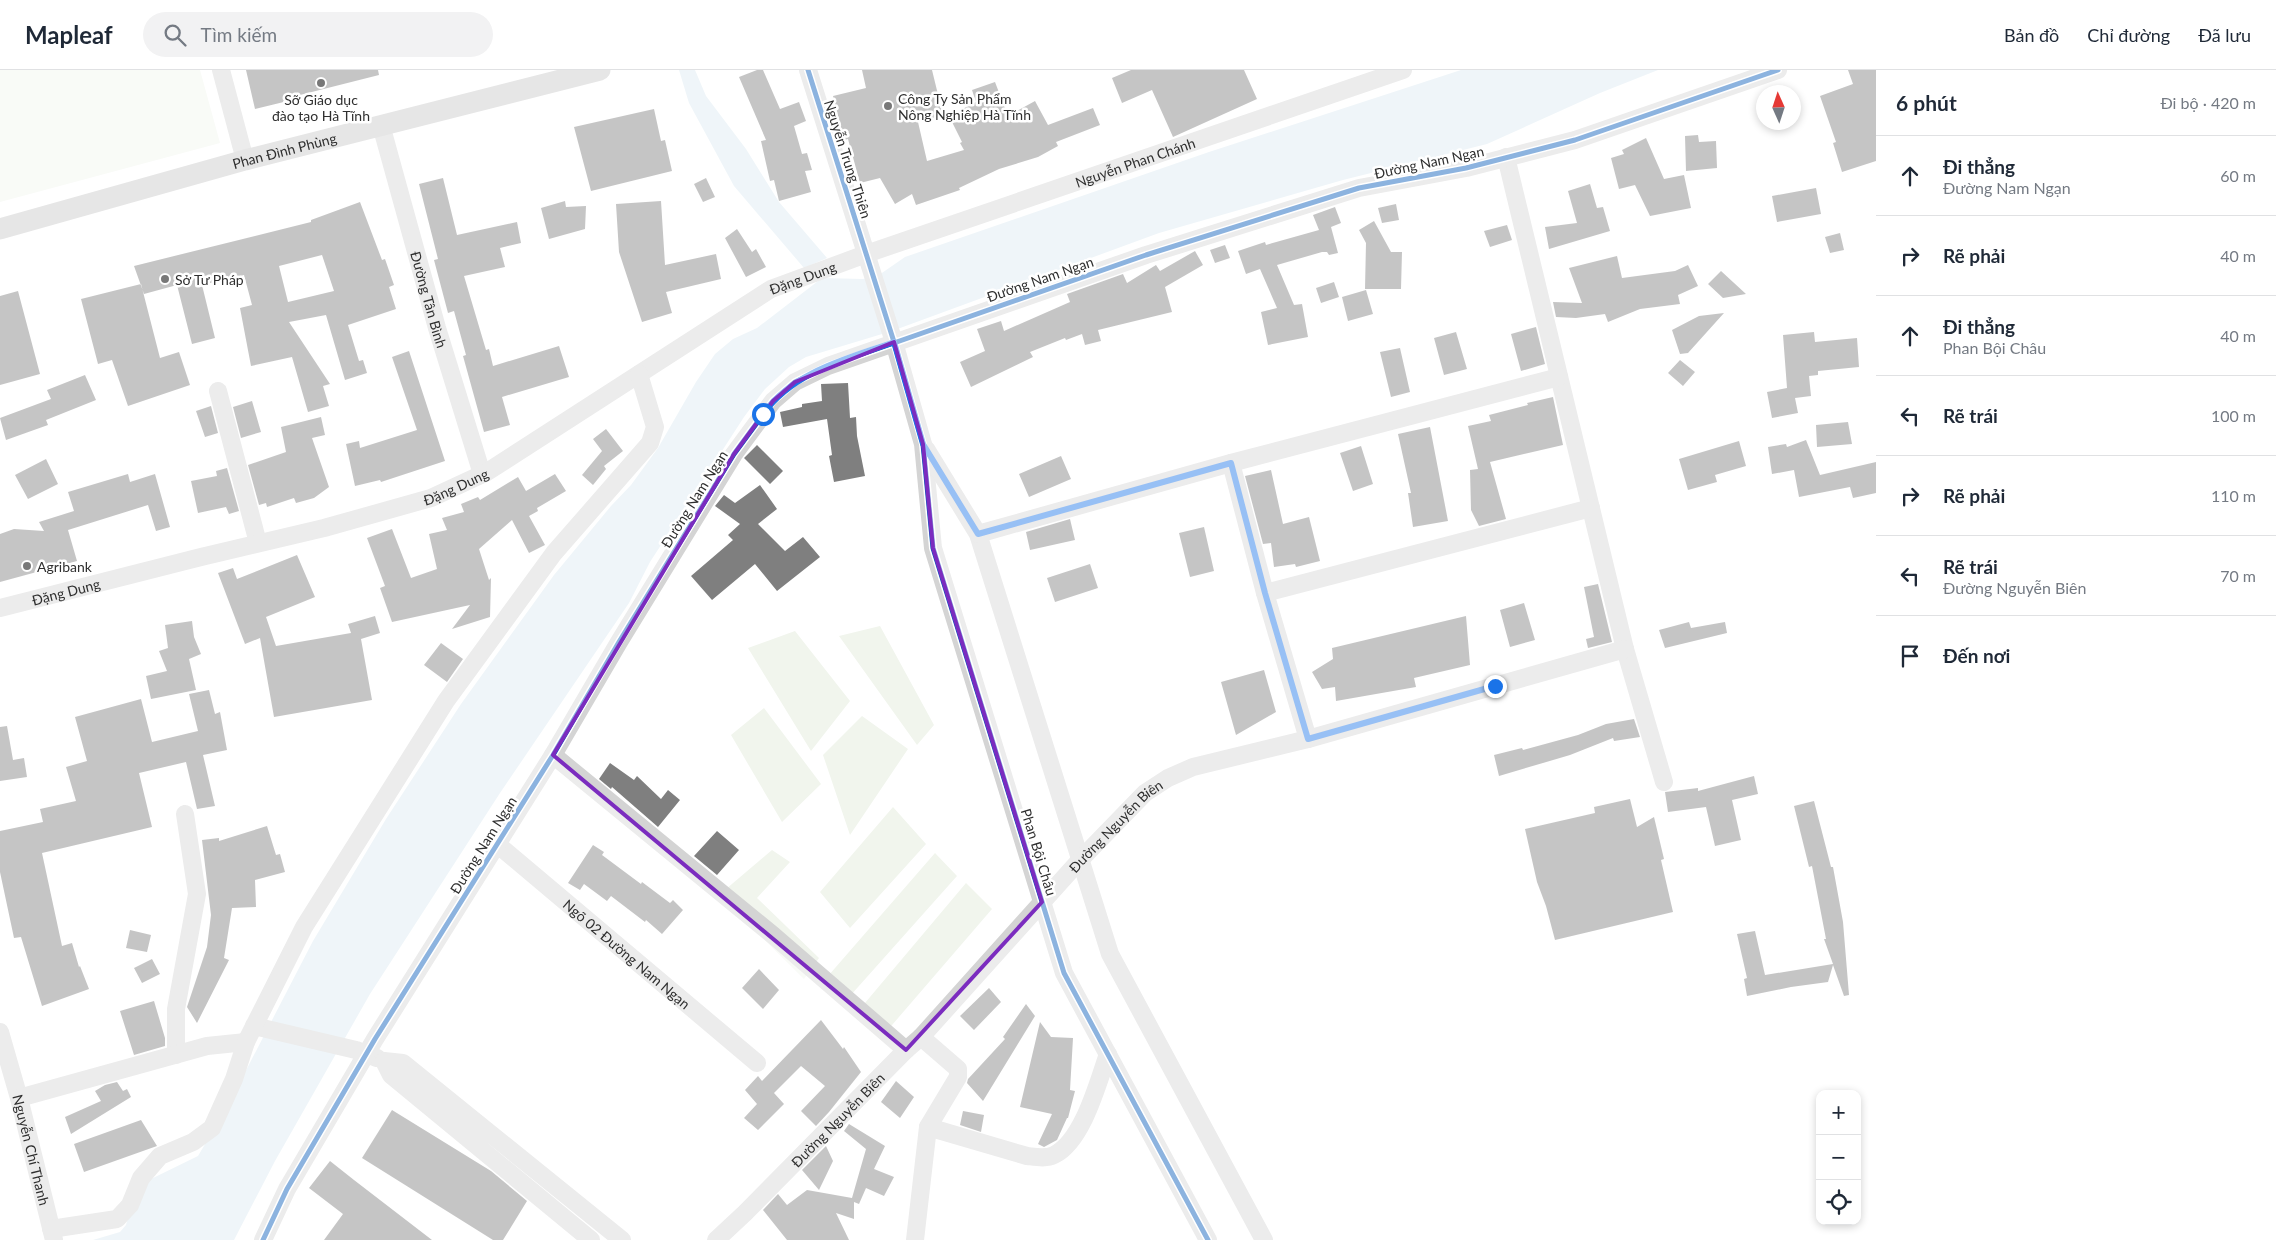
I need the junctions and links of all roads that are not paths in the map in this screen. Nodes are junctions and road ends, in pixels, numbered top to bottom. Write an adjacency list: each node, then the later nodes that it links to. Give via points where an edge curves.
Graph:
1 (221, 70): 8 (street)
2 (600, 70): 6 (main road, Phan Đình Phùng)
3 (808, 70): 10 (street, Nguyễn Trung Thiên)
4 (1403, 70): 10 (street, Nguyễn Phan Chánh)
5 (1778, 70): 7 (street, Đường Nam Ngạn, via 1575,140)
6 (381, 125): 8 (main road, Phan Đình Phùng); 17 (street, Đường Tân Bình, via 437,328)
7 (1506, 157): 11 (street, Đường Nam Ngạn, via 1360,188 1146,255); 13 (street)
8 (245, 160): 9 (main road, Phan Đình Phùng)
9 (0, 229)
10 (866, 254): 11 (street, Nguyễn Trung Thiên); 12 (street, Đặng Dung, via 771,290)
11 (894, 342): 15 (street, Nguyễn Trung Thiên); 25 (street, Đường Nam Ngạn, via 803,378 773,401 734,454)
12 (639, 374): 17 (street, Đặng Dung); 31 (street, via 655,427 650,444 554,553 446,701 304,927)
13 (1559, 377): 16 (street); 18 (street)
14 (218, 391): 20 (street)
15 (923, 444): 19 (street); 30 (street, Phan Bội Châu, via 933,548)
16 (1231, 463): 19 (street); 21 (street)
17 (482, 474): 20 (street, Đặng Dung, via 431,498)
18 (1591, 508): 21 (street); 23 (street)
19 (978, 534): 29 (street)
20 (258, 543): 22 (street, Đặng Dung)
21 (1265, 593): 24 (street)
22 (0, 608)
23 (1626, 649): 24 (street, Đường Nguyễn Biên); 26 (street)
24 (1308, 739): 29 (street, Đường Nguyễn Biên, via 1193,767 1168,778 1145,792)
25 (553, 755): 28 (street, Đường Nam Ngạn); 35 (street, via 774,936)
26 (1664, 782)
27 (185, 814): 38 (street, via 196,894 176,1009)
28 (497, 844): 36 (street, Đường Nam Ngạn); 40 (street, Ngõ 02 Đường Nam Ngạn)
29 (1080, 860): 30 (street, Đường Nguyễn Biên); 50 (street, via 1110,954)
30 (1042, 902): 33 (street, Đường Nguyễn Biên); 37 (street, Phan Bội Châu, via 1064,973)
31 (260, 1027): 34 (street); 36 (street)
32 (0, 1032): 41 (street, Nguyễn Chí Thanh)
33 (921, 1037): 35 (street, Đường Nguyễn Biên); 42 (street, via 958,1069 958,1077)
34 (246, 1042): 38 (street, via 207,1046); 43 (street, via 234,1080 212,1128 193,1142 160,1156 141,1178 130,1205 118,1219)
35 (906, 1050): 47 (street, Đường Nguyễn Biên)
36 (361, 1051): 39 (street); 44 (street, Đường Nam Ngạn)
37 (1108, 1054): 42 (street, via 1080,1127 1072,1140 1056,1154 1027,1156); 49 (street, Phan Bội Châu)
38 (176, 1055): 41 (street)
39 (384, 1061): 45 (street, via 391,1075); 46 (street, via 403,1063)
40 (757, 1062)
41 (19, 1098): 43 (street, Nguyễn Chí Thanh)
42 (928, 1126): 48 (street)
43 (53, 1234)
44 (263, 1240)
45 (591, 1240)
46 (622, 1240)
47 (716, 1240)
48 (915, 1240)
49 (1208, 1240)
50 (1264, 1240)

